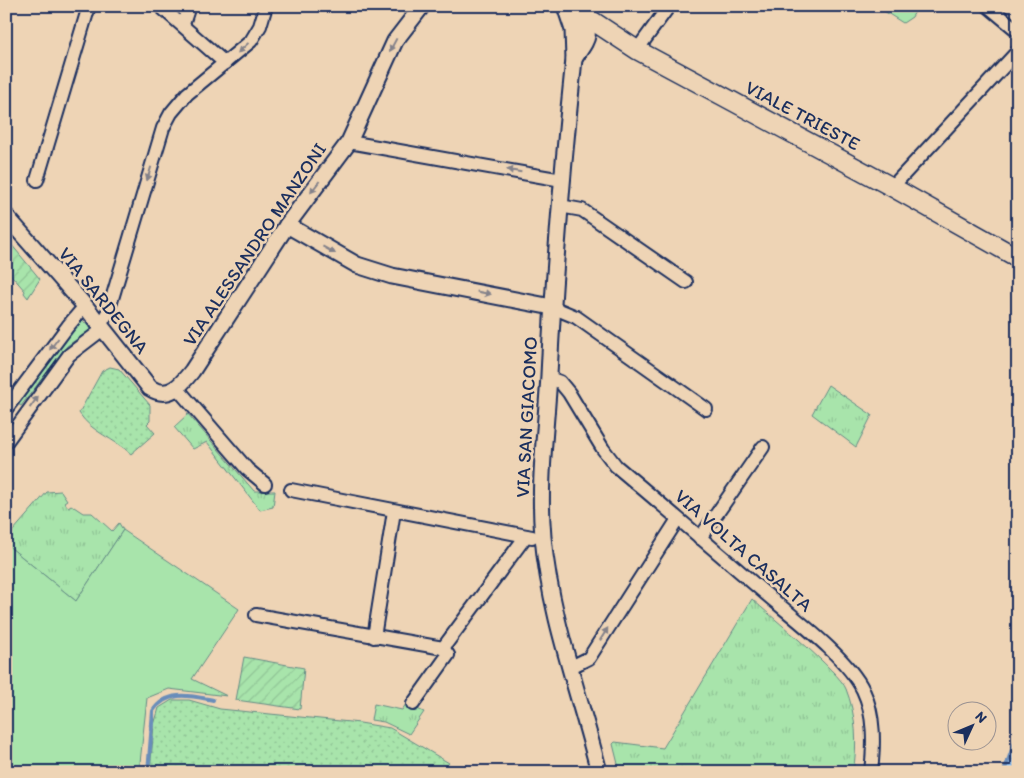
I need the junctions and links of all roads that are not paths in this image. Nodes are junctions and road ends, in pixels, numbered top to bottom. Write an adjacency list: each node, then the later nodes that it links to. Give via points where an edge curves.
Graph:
1 (88, 6): 19 (street)
2 (160, 6): 10 (street)
3 (189, 6): 10 (street)
4 (266, 6): 17 (street, one-way to 17, via 251,41)
5 (422, 6): 18 (street, VIA ALESSANDRO MANZONI, one-way to 18, via 395,42)
6 (565, 6): 9 (street, VIA SAN GIACOMO)
7 (669, 6): 14 (street)
8 (988, 6): 11 (street)
9 (574, 17): 12 (street, VIA SAN GIACOMO, via 588,25); 13 (main road, VIALE TRIESTE); 16 (street, VIA SAN GIACOMO)
10 (183, 24): 17 (street)
11 (1018, 31)
12 (587, 39): 13 (street); 16 (street, VIA SAN GIACOMO)
13 (618, 39): 14 (main road, VIALE TRIESTE)
14 (636, 50): 21 (main road, VIALE TRIESTE)
15 (1018, 51): 21 (street)
16 (574, 59): 20 (street, VIA SAN GIACOMO)
17 (225, 63): 29 (street, one-way to 29, via 187,94 163,128)
18 (349, 142): 20 (street, one-way to 18); 24 (street, VIA ALESSANDRO MANZONI, one-way to 24)
19 (37, 180)
20 (562, 180): 22 (street, VIA SAN GIACOMO)
21 (892, 187): 25 (main road, VIALE TRIESTE)
22 (560, 206): 26 (street, via 582,210); 28 (street, VIA SAN GIACOMO)
23 (6, 216): 27 (street, VIA SARDEGNA)
24 (287, 225): 28 (street, one-way to 28, via 357,265 392,276); 31 (street, VIA ALESSANDRO MANZONI)
25 (1018, 258)
26 (686, 282)
27 (85, 306): 29 (street, VIA SARDEGNA); 32 (street, one-way to 32)
28 (552, 307): 30 (street, VIA SAN GIACOMO); 33 (street, via 576,317)
29 (101, 327): 31 (street, VIA SARDEGNA, via 150,388 165,393); 34 (street, one-way to 29, via 69,355)
30 (548, 378): 40 (street, VIA VOLTA CASALTA, via 560,382 569,393 616,466); 43 (street, VIA SAN GIACOMO, via 541,457)
31 (178, 389): 37 (street, via 247,469)
32 (6, 410): 34 (street)
33 (706, 410)
34 (19, 422): 35 (street)
35 (6, 442)
36 (763, 447): 42 (street)
37 (265, 484)
38 (291, 490): 39 (street)
39 (394, 511): 41 (street); 45 (street)
40 (678, 519): 42 (street, VIA VOLTA CASALTA); 47 (street, one-way to 40, via 589,658)
41 (526, 536): 43 (street); 46 (street)
42 (700, 538): 50 (street, VIA VOLTA CASALTA, via 799,622 851,672 869,707 873,728)
43 (543, 539): 47 (street, VIA SAN GIACOMO)
44 (256, 615): 45 (street)
45 (374, 637): 46 (street)
46 (443, 648): 48 (street, via 448,655)
47 (571, 667): 49 (street, VIA SAN GIACOMO)
48 (413, 704)
49 (600, 772)
50 (871, 772)

